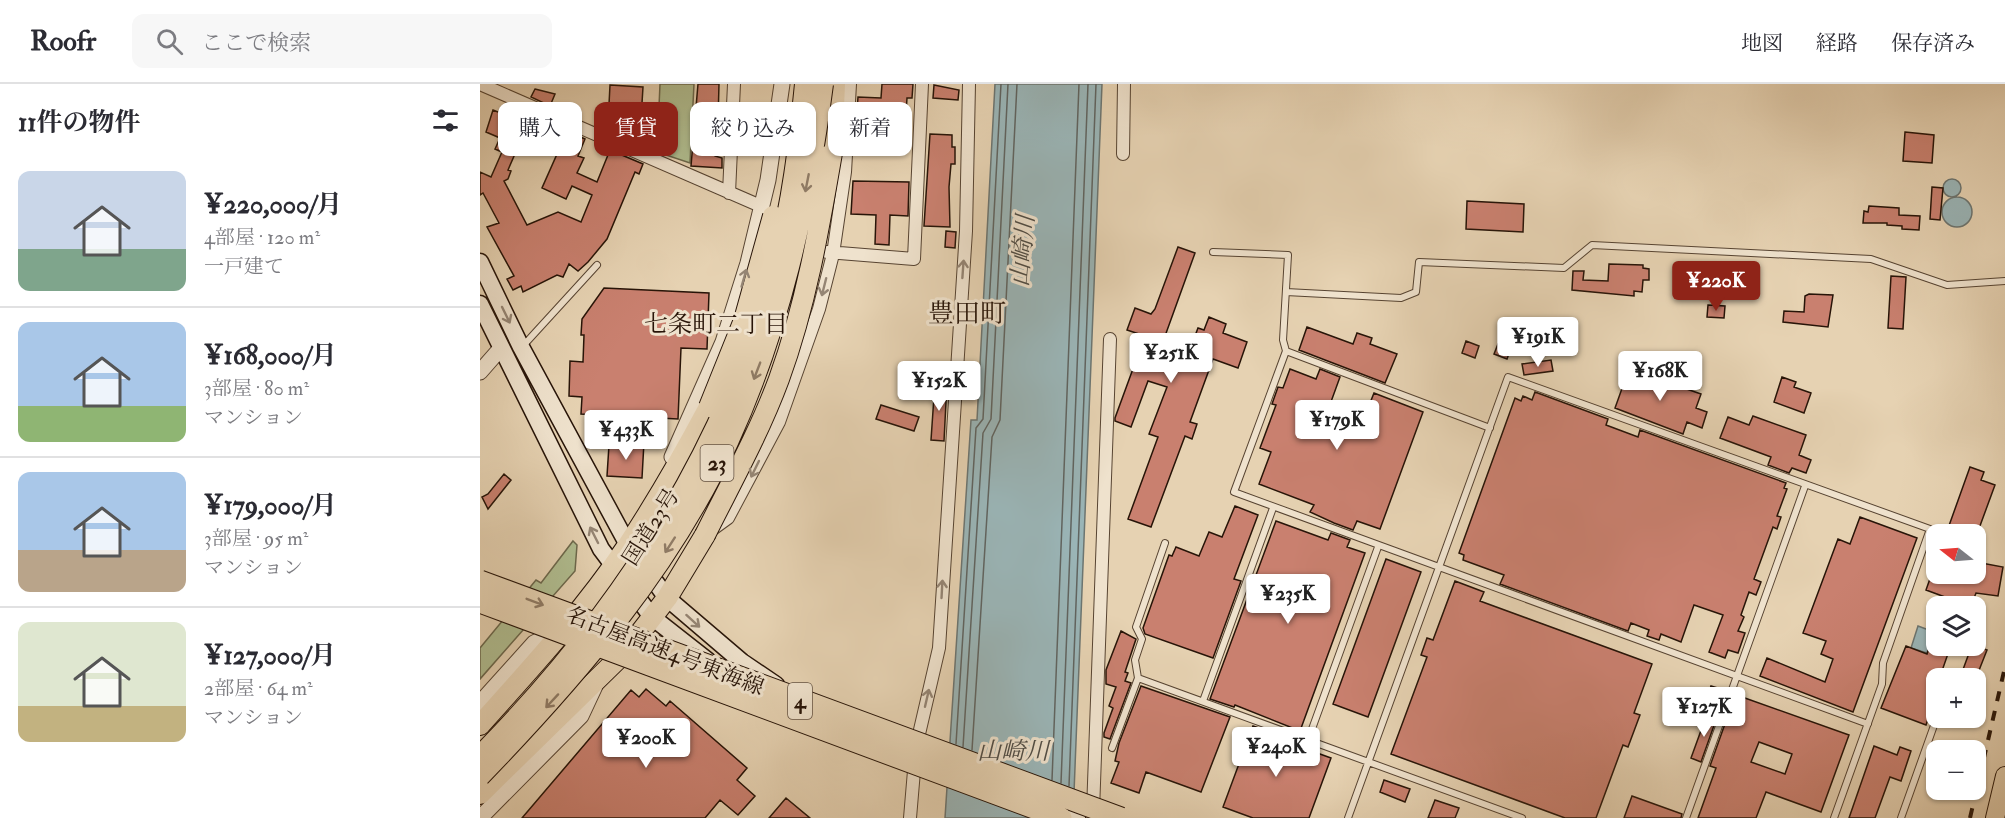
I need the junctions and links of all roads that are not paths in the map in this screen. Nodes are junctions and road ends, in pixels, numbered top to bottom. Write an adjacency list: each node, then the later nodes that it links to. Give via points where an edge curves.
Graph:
1 (734, 84): 13 (street)
2 (782, 84): 14 (street)
3 (797, 84): 30 (highway, bridge, via 774,212 740,330 709,407)
4 (805, 84): 54 (highway, 国道23号 / 23, bridge, via 798,149 777,262 748,351 711,439 664,525 604,614)
5 (823, 84): 57 (highway, 国道23号 / 23, one-way to 57, bridge, via 792,263 767,345 727,444 670,545 616,623 561,692)
6 (835, 84): 32 (highway, bridge, via 832,153 811,272 779,379)
7 (850, 84): 17 (street, via 845,172)
8 (922, 84): 17 (street, via 914,259)
9 (969, 84): 53 (street, one-way to 9, via 939,648 966,231)
10 (1124, 84): 12 (street)
11 (482, 87): 13 (street)
12 (1123, 154)
13 (729, 193): 14 (street)
14 (763, 207): 15 (street)
15 (757, 229): 17 (street); 30 (street, one-way to 15, via 674,452 723,342)
16 (1213, 252): 21 (lane, via 1288,255)
17 (833, 254): 32 (street, one-way to 32, via 819,309 779,422 728,518)
18 (480, 262): 24 (main road, one-way to 24)
19 (597, 265): 24 (lane)
20 (2005, 281): 21 (lane, via 1947,285 1871,259 1592,245 1564,268 1419,262 1416,292 1401,298)
21 (1286, 292): 26 (lane)
22 (480, 304): 25 (main road)
23 (1110, 339): 59 (street)
24 (521, 347): 34 (main road)
25 (501, 348): 27 (street); 36 (main road, one-way to 25, via 601,549)
26 (1286, 351): 28 (lane); 31 (lane, via 1234,492)
27 (480, 372)
28 (1490, 428): 29 (lane, via 1508,377); 37 (lane)
29 (1805, 486): 43 (lane); 48 (lane, via 1930,529 1883,663 1882,684)
30 (662, 489): 34 (highway)
31 (1273, 508): 35 (lane); 46 (lane)
32 (705, 535): 39 (highway)
33 (1165, 543): 45 (lane, via 1136,627 1142,639 1135,660)
34 (628, 545): 36 (highway); 39 (main road)
35 (1378, 547): 37 (lane); 51 (lane)
36 (613, 564): 41 (main road); 42 (highway)
37 (1438, 568): 43 (lane); 55 (lane)
38 (480, 581): 63 (highway, 名古屋高速4号東海線 / 4, one-way to 63, bridge)
39 (667, 598): 41 (highway); 53 (main road, one-way to 53, via 742,662 813,708)
40 (480, 602): 62 (highway, 名古屋高速4号東海線 / 4, bridge)
41 (652, 617): 44 (highway); 53 (main road, via 736,683 814,719)
42 (566, 626): 47 (street, via 534,643); 49 (highway)
43 (1737, 676): 48 (lane); 66 (lane)
44 (599, 678): 58 (highway); 60 (street, via 581,716)
45 (1138, 678): 46 (lane); 52 (lane)
46 (1203, 701): 51 (lane)
47 (480, 703)
48 (1868, 724): 67 (lane)
49 (480, 725)
50 (1933, 728): 68 (lane)
51 (1308, 740): 55 (lane)
52 (1112, 748)
53 (920, 755): 59 (main road); 61 (street)
54 (480, 756)
55 (1368, 762): 64 (lane); 65 (lane)
56 (2005, 776): 69 (main road)
57 (480, 777)
58 (480, 794)
59 (1090, 815)
60 (480, 818)
61 (910, 818)
62 (1061, 818)
63 (1121, 818)
64 (1348, 818)
65 (1522, 818)
66 (1686, 818)
67 (1834, 818)
68 (1901, 818)
69 (1995, 818)

